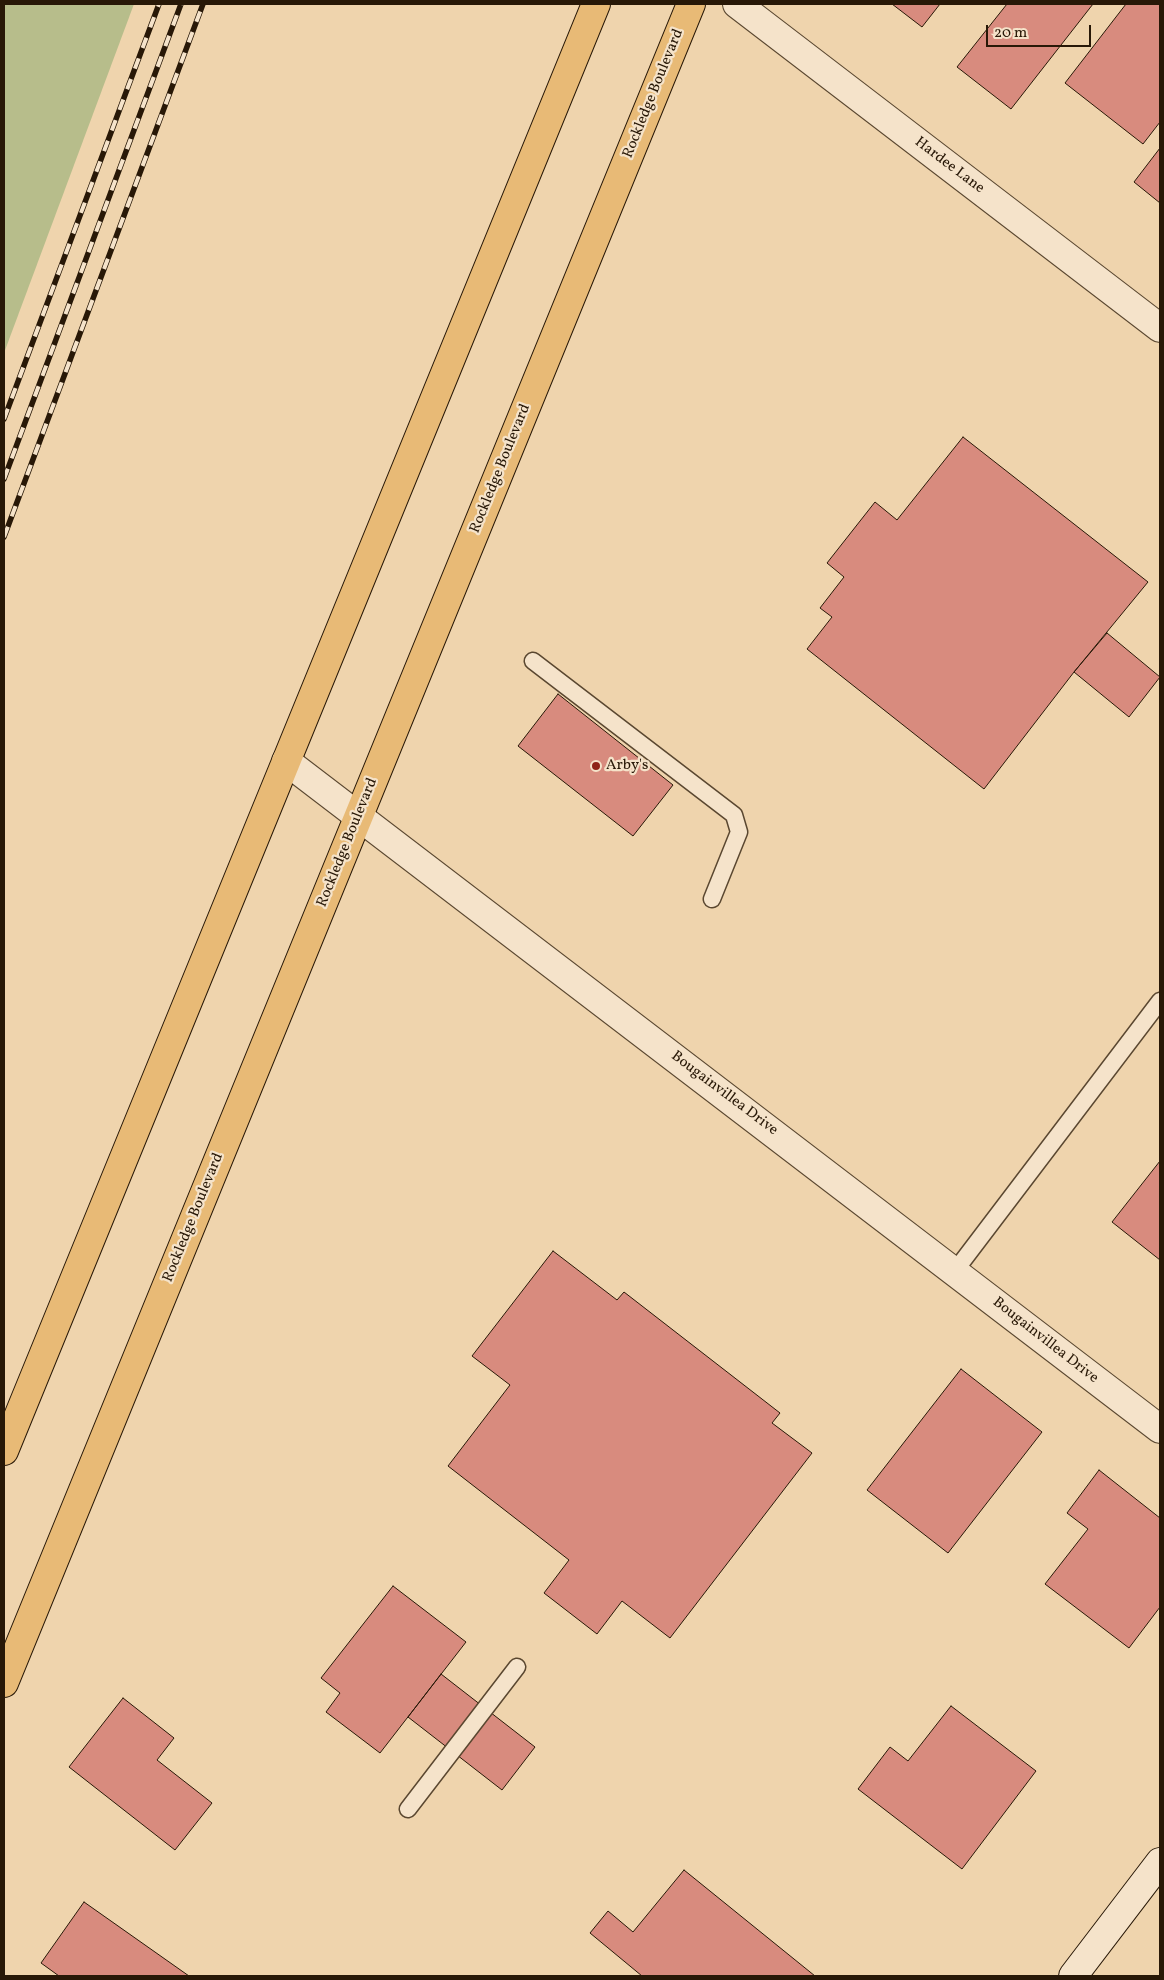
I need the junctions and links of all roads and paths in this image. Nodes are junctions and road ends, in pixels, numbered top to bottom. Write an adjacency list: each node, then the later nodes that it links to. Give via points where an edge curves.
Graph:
1 (596, 4): 6 (main road)
2 (691, 4): 7 (main road, Rockledge Boulevard)
3 (737, 4): 4 (street, Hardee Lane)
4 (1160, 328)
5 (533, 661): 8 (lane, via 734,815 740,832)
6 (286, 761): 7 (street, Bougainvillea Drive); 12 (main road)
7 (359, 815): 10 (street, Bougainvillea Drive); 14 (main road, Rockledge Boulevard)
8 (712, 899)
9 (1160, 1001): 10 (lane)
10 (955, 1272): 11 (street, Bougainvillea Drive)
11 (1160, 1429)
12 (4, 1451)
13 (517, 1667): 15 (lane)
14 (4, 1683)
15 (408, 1809)
16 (1160, 1862): 17 (street)
17 (1073, 1976)

